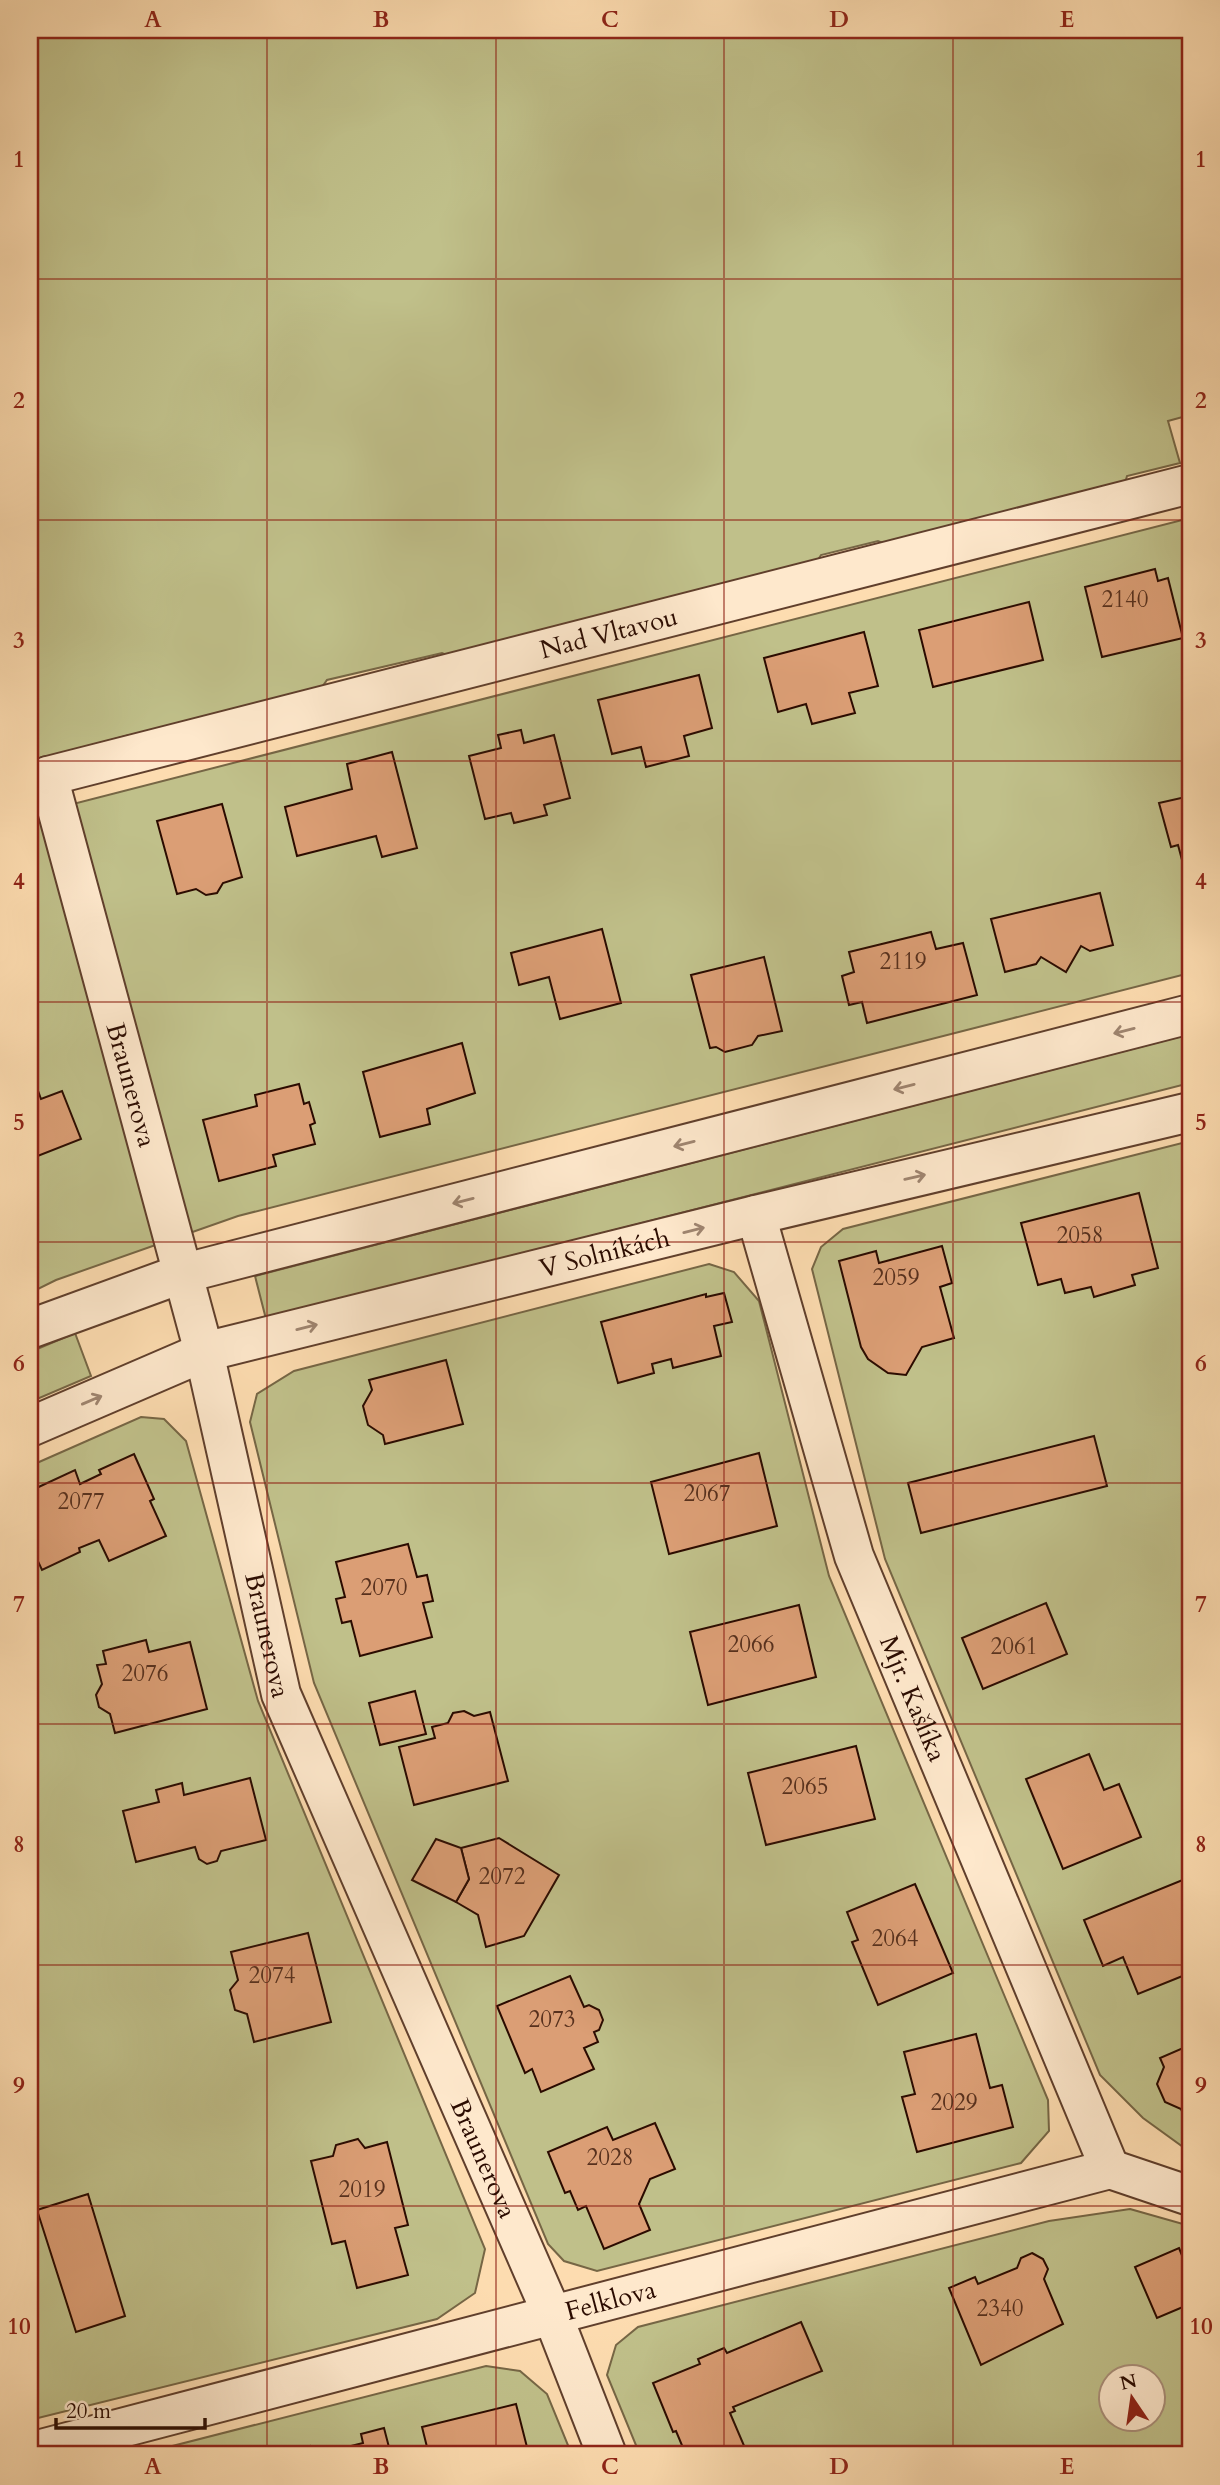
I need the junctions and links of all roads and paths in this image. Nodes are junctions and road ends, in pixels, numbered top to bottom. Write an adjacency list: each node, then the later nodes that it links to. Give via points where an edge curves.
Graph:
1 (1190, 484): 2 (street, Nad Vltavou)
2 (39, 779): 6 (street, Braunerova)
3 (1190, 1014): 6 (street, one-way to 6)
4 (1190, 1112): 5 (street, V Solníkách, one-way to 4)
5 (757, 1215): 8 (street, V Solníkách, one-way to 5); 10 (street, Mjr. Kašlíka, via 854,1556)
6 (181, 1274): 7 (street); 8 (street, Braunerova)
7 (30, 1329)
8 (204, 1352): 9 (street, V Solníkách, one-way to 8); 12 (street, Braunerova, via 281,1693)
9 (30, 1427)
10 (1110, 2169): 11 (street); 12 (street, Felklova)
11 (1190, 2196)
12 (552, 2314): 13 (street, Felklova); 14 (street, Braunerova)
13 (30, 2452)
14 (607, 2455)

